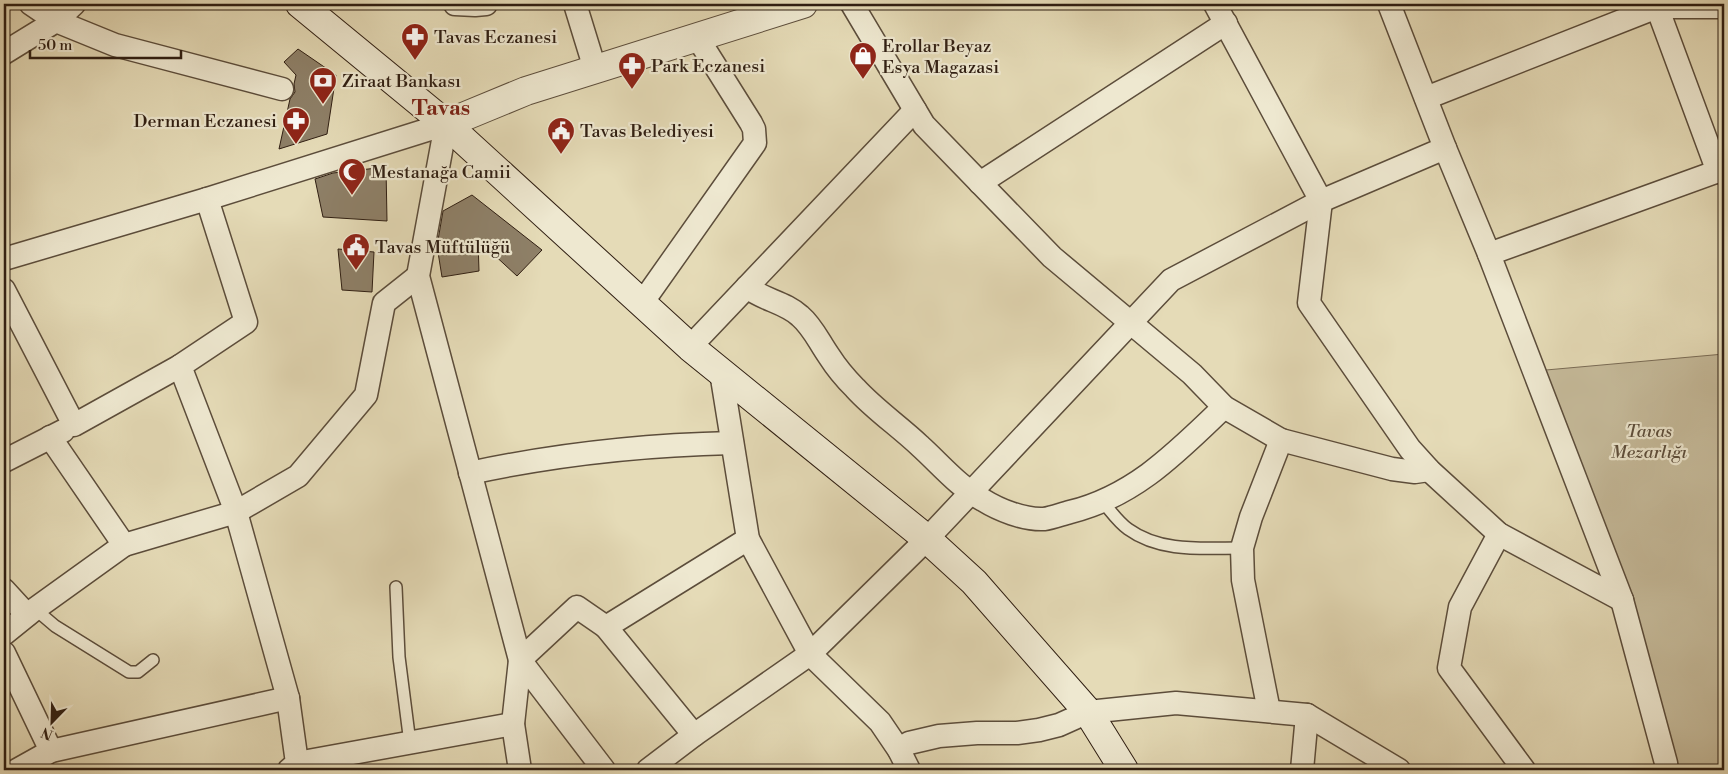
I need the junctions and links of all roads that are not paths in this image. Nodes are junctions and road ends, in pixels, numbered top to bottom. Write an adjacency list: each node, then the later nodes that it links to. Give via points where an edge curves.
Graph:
1 (31, 4): 14 (street)
2 (74, 4): 14 (street)
3 (300, 4): 21 (main road)
4 (455, 4): 5 (street)
5 (486, 4)
6 (575, 4): 17 (street)
7 (803, 4): 12 (main road)
8 (852, 4): 20 (street)
9 (1389, 4): 19 (street)
10 (1657, 7): 11 (street); 19 (street); 23 (street)
11 (1724, 7)
12 (775, 8): 15 (main road)
13 (1221, 13): 24 (street); 26 (street)
14 (56, 21): 16 (street); 18 (street, via 115,45)
15 (696, 37): 17 (main road); 32 (street, via 751,123 755,143)
16 (4, 53)
17 (595, 70): 21 (main road, via 526,91)
18 (282, 89)
19 (1426, 98): 22 (street)
20 (915, 110): 24 (street, via 924,125); 30 (street)
21 (446, 124): 25 (street); 29 (street); 32 (main road)
22 (1445, 148): 26 (street); 27 (street)
23 (1721, 170): 27 (street)
24 (980, 183): 33 (street, via 1052,257)
25 (207, 199): 28 (street); 35 (street, via 246,322)
26 (1321, 201): 33 (street, via 1171,280); 43 (street, via 1310,302 1410,449)
27 (1490, 254): 55 (street)
28 (4, 259)
29 (418, 276): 44 (street); 47 (street, via 384,303 366,395 298,476)
30 (747, 287): 34 (street); 45 (street, via 757,295 787,307 808,324 828,356 857,391)
31 (4, 290): 38 (street)
32 (642, 304): 34 (main road)
33 (1130, 323): 37 (street, via 1192,374); 45 (street)
34 (690, 347): 36 (main road)
35 (180, 366): 38 (street); 47 (street)
36 (721, 372): 41 (street); 50 (main road)
37 (1224, 407): 40 (street); 46 (street, via 1169,460 1136,483)
38 (74, 425): 39 (street)
39 (50, 437): 42 (street); 51 (street)
40 (1281, 440): 43 (street, via 1392,469); 52 (street)
41 (732, 443): 44 (street, via 596,451); 49 (street)
42 (4, 461)
43 (1430, 470): 48 (street)
44 (470, 473): 62 (street)
45 (970, 493): 46 (street, via 1006,510 1044,519 1084,509); 50 (street)
46 (1102, 500): 52 (lane, via 1127,529 1156,542 1189,548)
47 (236, 512): 51 (street); 63 (street)
48 (1499, 534): 55 (street); 81 (street, via 1460,608 1448,668)
49 (748, 539): 57 (street); 60 (street)
50 (927, 539): 60 (street); 65 (main road, via 974,582)
51 (124, 545): 56 (street)
52 (1242, 548): 64 (street, via 1243,580)
53 (396, 587): 69 (lane, via 399,657)
54 (4, 590): 56 (street)
55 (1622, 600): 82 (street)
56 (31, 612): 58 (street); 61 (lane, via 129,672 138,672)
57 (606, 627): 62 (street, via 577,607); 68 (street)
58 (4, 634)
59 (4, 653): 71 (street)
60 (810, 654): 68 (street); 70 (street, via 880,722)
61 (153, 660)
62 (520, 660): 67 (street); 76 (street)
63 (288, 698): 71 (street); 72 (street)
64 (1269, 711): 65 (street, via 1176,703); 66 (street)
65 (1088, 712): 70 (street, via 1038,730 939,736 909,743); 78 (main road)
66 (1307, 715): 79 (street); 80 (street)
67 (513, 724): 69 (street); 75 (street)
68 (694, 735): 73 (street)
69 (410, 743): 72 (street)
70 (899, 750): 77 (street)
71 (51, 751): 74 (street)
72 (295, 768)
73 (653, 769)
74 (17, 770)
75 (520, 770)
76 (604, 770)
77 (909, 770)
78 (1124, 770)
79 (1302, 770)
80 (1399, 770)
81 (1524, 770)
82 (1666, 770)

